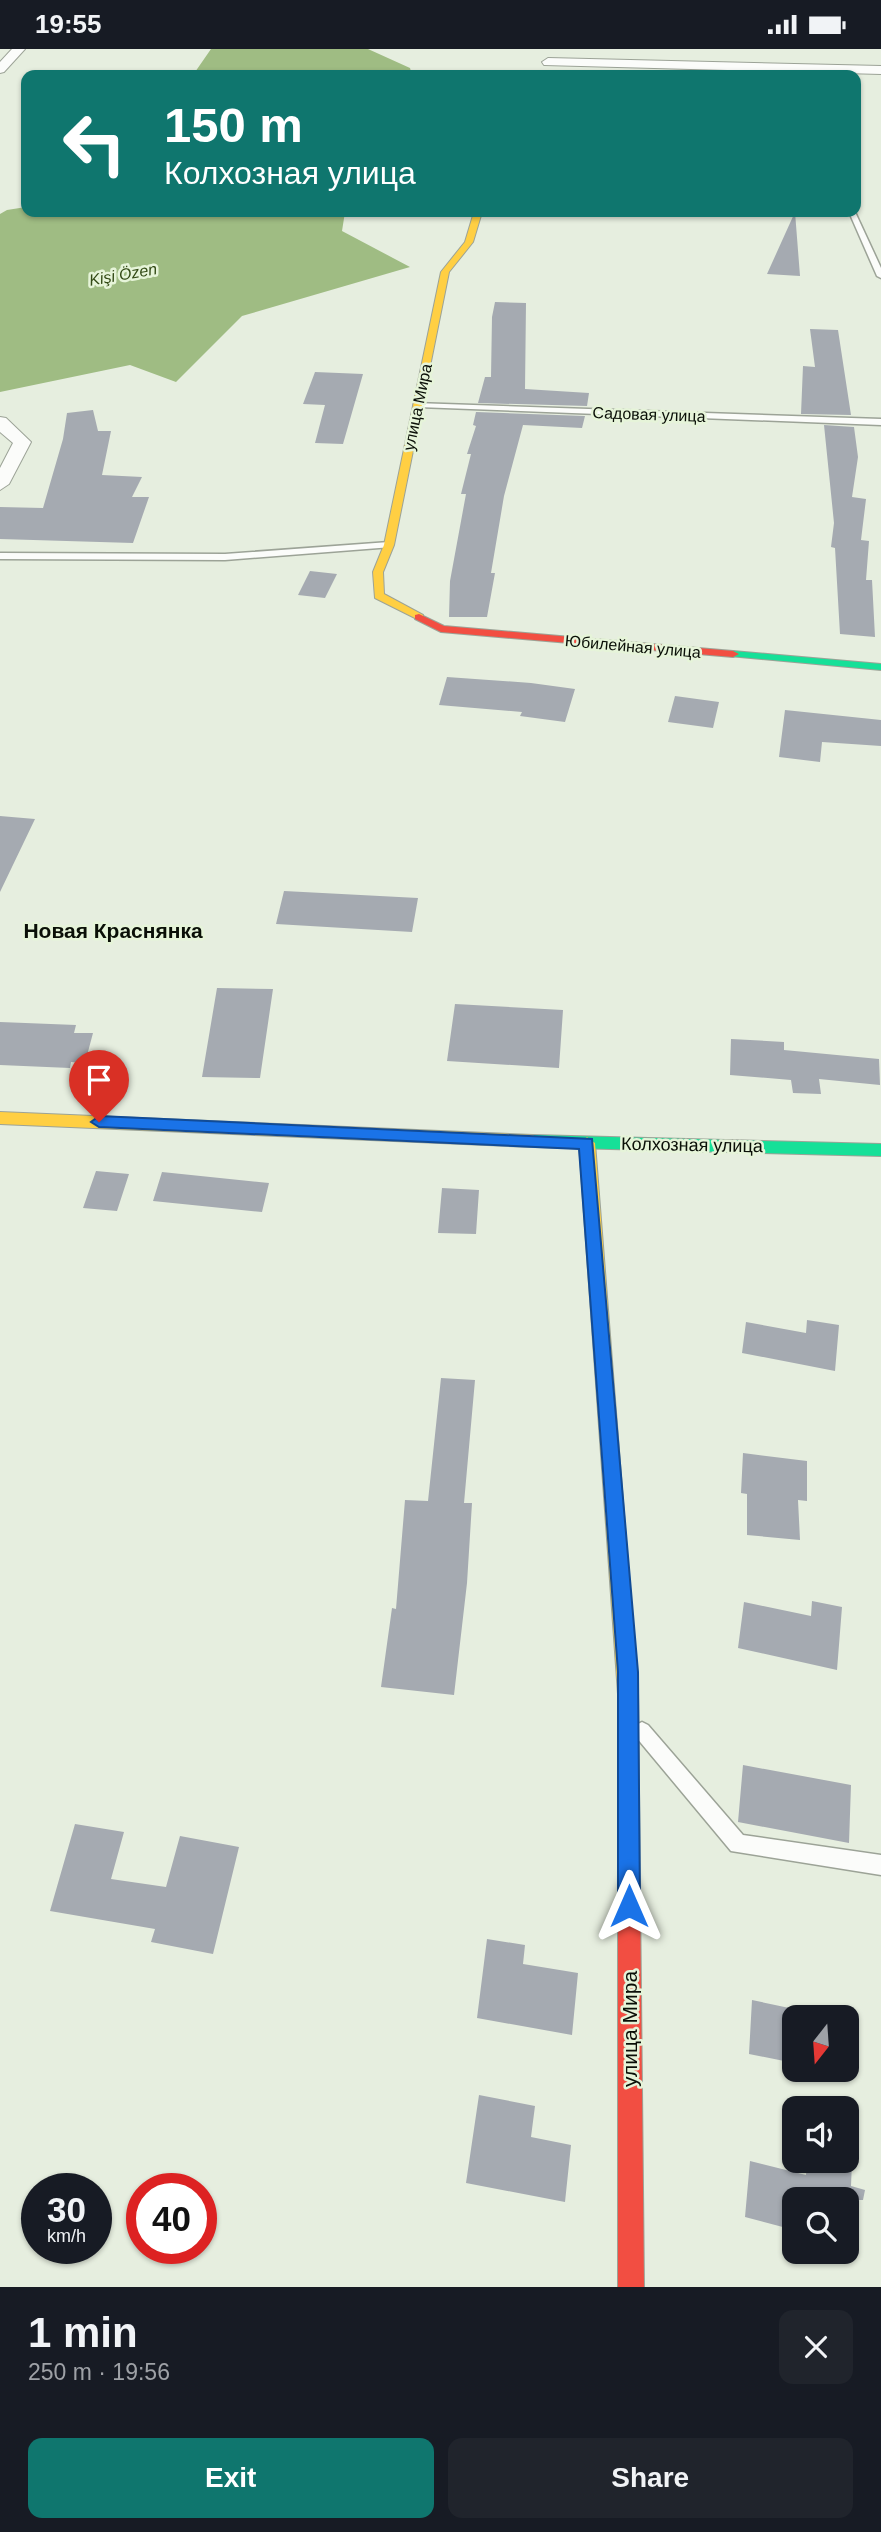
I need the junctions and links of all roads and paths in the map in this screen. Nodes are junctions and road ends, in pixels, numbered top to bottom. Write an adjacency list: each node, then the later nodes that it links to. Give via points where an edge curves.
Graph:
1 (19, 49): 4 (street)
2 (555, 49): 3 (street)
3 (548, 62): 5 (street); 6 (street)
4 (0, 69)
5 (544, 70)
6 (844, 70)
7 (861, 70): 8 (street)
8 (881, 71)
9 (476, 217): 12 (street, улица Мира, via 469,242 445,272)
10 (854, 217): 11 (lane)
11 (881, 276)
12 (418, 405): 14 (lane, Садовая улица); 16 (street, улица Мира)
13 (0, 422): 15 (street, via 22,442)
14 (881, 422)
15 (0, 484)
16 (389, 545): 17 (lane, via 225,558); 18 (street, улица Мира, via 378,572 379,596)
17 (0, 556)
18 (392, 603): 19 (street, Юбилейная улица, via 441,629)
19 (881, 667)
20 (0, 1118): 21 (street, Колхозная улица)
21 (587, 1143): 22 (street, Колхозная улица); 23 (street, улица Мира)
22 (881, 1150)
23 (628, 1716): 24 (lane, via 738,1844); 25 (street, улица Мира)
24 (881, 1865)
25 (631, 2287)

